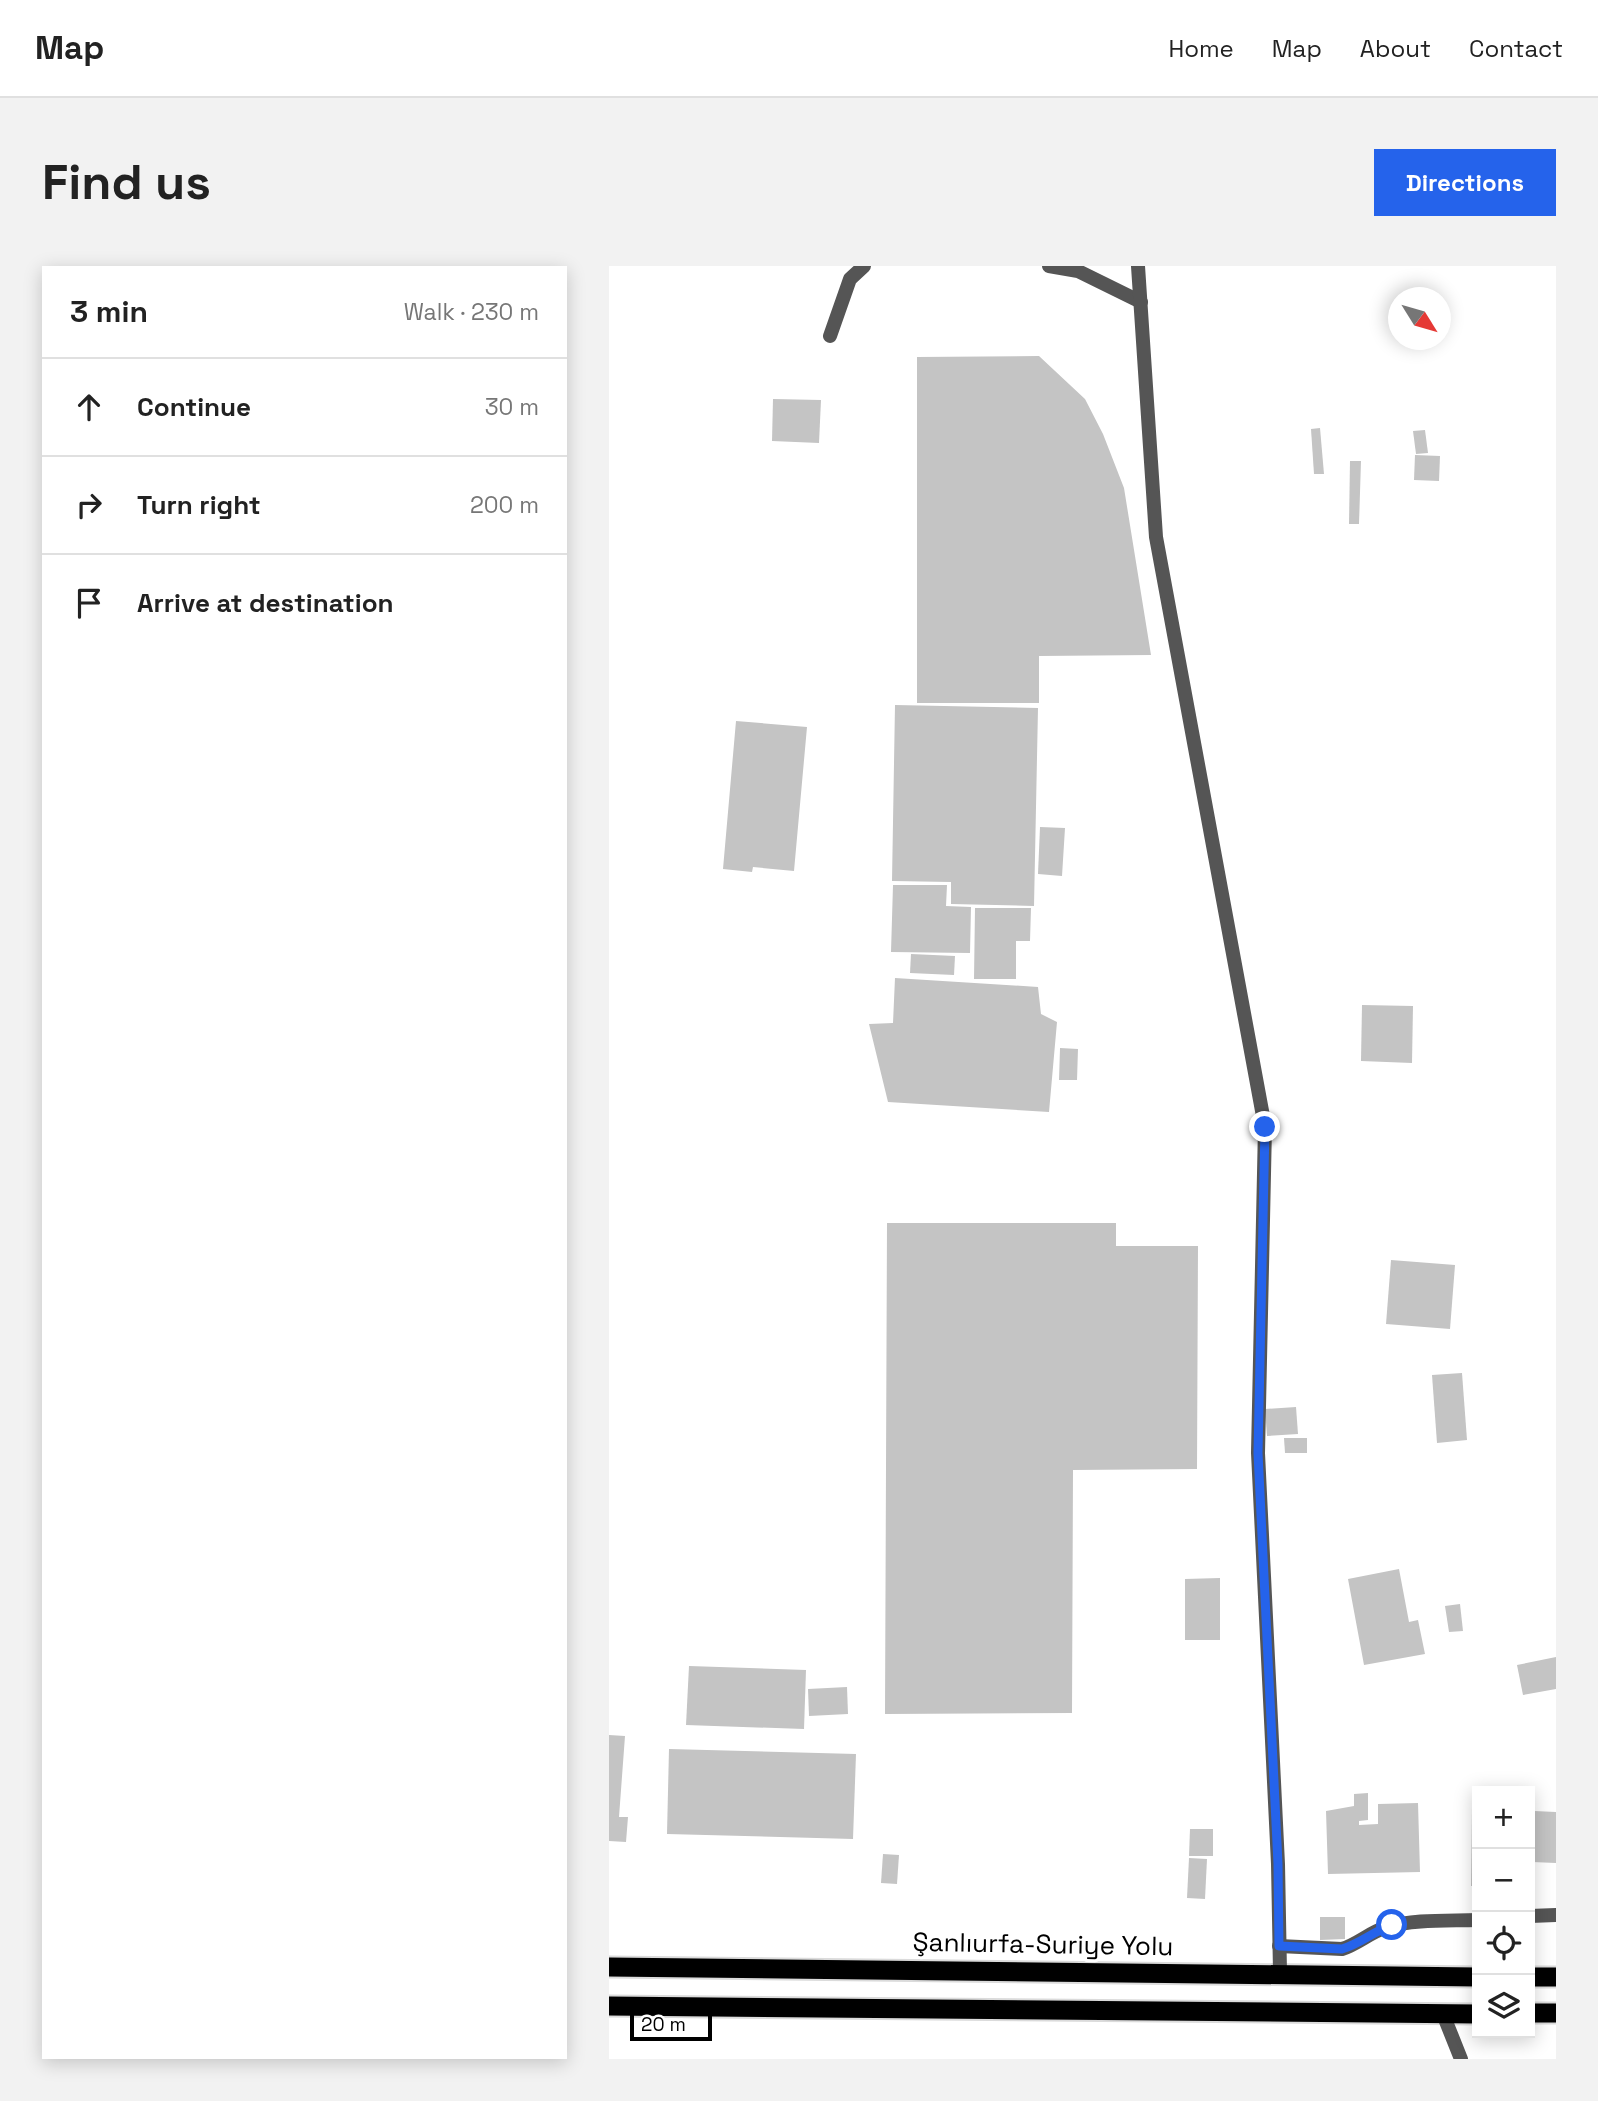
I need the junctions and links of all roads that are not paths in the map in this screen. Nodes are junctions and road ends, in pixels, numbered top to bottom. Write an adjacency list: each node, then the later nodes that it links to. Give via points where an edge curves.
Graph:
1 (864, 266): 5 (street, via 850,279)
2 (1049, 266): 4 (street, via 1078,271)
3 (1138, 266): 4 (street)
4 (1141, 302): 9 (street, via 1156,537 1265,1127 1258,1453)
5 (830, 336)
6 (1556, 1914): 7 (street)
7 (1535, 1916)
8 (1472, 1920): 9 (street, via 1392,1925 1342,1949)
9 (1279, 1946): 11 (street)
10 (609, 1967): 11 (highway, Şanlıurfa-Suriye Yolu)
11 (1280, 1972): 12 (highway, Şanlıurfa-Suriye Yolu)
12 (1472, 1977)
13 (1535, 1977): 14 (highway)
14 (1556, 1978)
15 (609, 2006): 18 (highway)
16 (1535, 2013): 17 (highway)
17 (1556, 2013)
18 (1443, 2014): 19 (highway); 20 (street)
19 (1472, 2014)
20 (1461, 2059)

